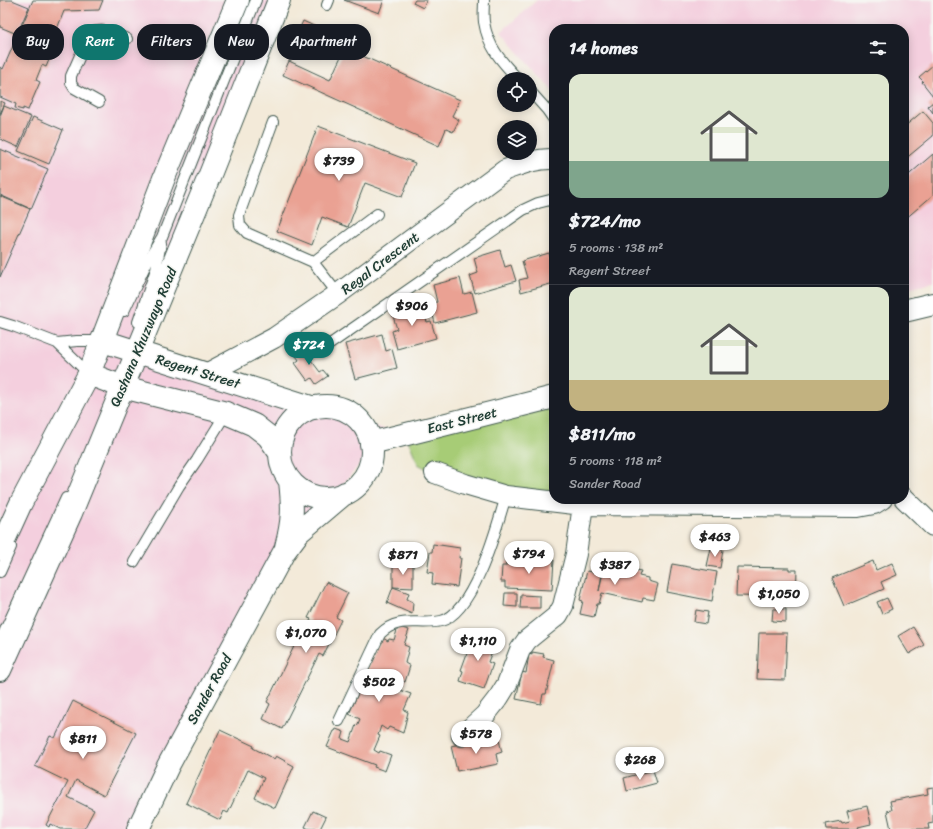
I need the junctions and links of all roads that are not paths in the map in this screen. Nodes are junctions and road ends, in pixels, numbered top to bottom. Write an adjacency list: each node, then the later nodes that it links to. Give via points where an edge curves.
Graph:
1 (238, 0): 21 (main road, Qashana Khuzwayo Road, via 166,173)
2 (256, 0): 14 (lane)
3 (279, 0): 21 (main road, Qashana Khuzwayo Road)
4 (484, 0): 6 (lane, via 484,21 489,41 498,58)
5 (78, 60): 8 (lane, via 71,76 71,83 74,88)
6 (511, 72)
7 (537, 98): 9 (lane)
8 (99, 102)
9 (549, 112)
10 (273, 122): 15 (lane, via 239,215 240,226 247,233)
11 (549, 158): 16 (street, Regal Crescent, via 530,160 505,170)
12 (549, 200): 22 (lane, via 523,210)
13 (377, 214): 15 (lane)
14 (162, 237): 21 (lane, via 156,269); 21 (lane, via 139,278)
15 (313, 262): 16 (lane)
16 (338, 294): 23 (street, Regal Crescent, via 274,338)
17 (933, 304): 18 (main road)
18 (909, 306)
19 (0, 322): 20 (lane, Regent Street)
20 (57, 343): 21 (lane, Regent Street, via 76,341); 24 (lane, Regent Street)
21 (120, 347): 23 (main road, Regent Street); 24 (main road, Qashana Khuzwayo Road); 24 (main road, Qashana Khuzwayo Road)
22 (323, 349)
23 (206, 374): 26 (main road, Regent Street)
24 (106, 380): 27 (main road, Regent Street); 40 (main road, Qashana Khuzwayo Road, via 21,503); 43 (lane, via 41,482); 44 (lane, via 89,449); 45 (main road, Qashana Khuzwayo Road, via 71,513)
25 (549, 398): 28 (main road, East Street)
26 (314, 408): 28 (main road, via 328,406 350,413 366,429); 29 (main road, via 300,414 289,425 282,438)
27 (226, 413): 29 (main road, Regent Street, via 254,425 268,436); 42 (lane)
28 (371, 443): 32 (main road, via 367,473 358,485)
29 (280, 453): 31 (main road, via 282,468)
30 (435, 473): 33 (street)
31 (290, 481): 32 (main road, via 301,491 315,497 330,498); 41 (main road, Sander Road, via 293,508 291,529)
32 (345, 494): 41 (main road, Sander Road, via 299,532)
33 (506, 496): 34 (street); 46 (lane, via 480,574 468,596 450,618 429,623 402,622 383,631)
34 (549, 501)
35 (909, 503): 39 (street)
36 (574, 504): 38 (street)
37 (874, 504): 38 (street, via 858,507)
38 (583, 505): 47 (street, via 576,554 563,606 558,615 527,640 499,697)
39 (933, 526)
40 (0, 549)
41 (284, 552): 48 (main road, Sander Road, via 168,766)
42 (134, 562)
43 (0, 572)
44 (0, 641)
45 (0, 670)
46 (339, 721)
47 (462, 736)
48 (138, 829)

